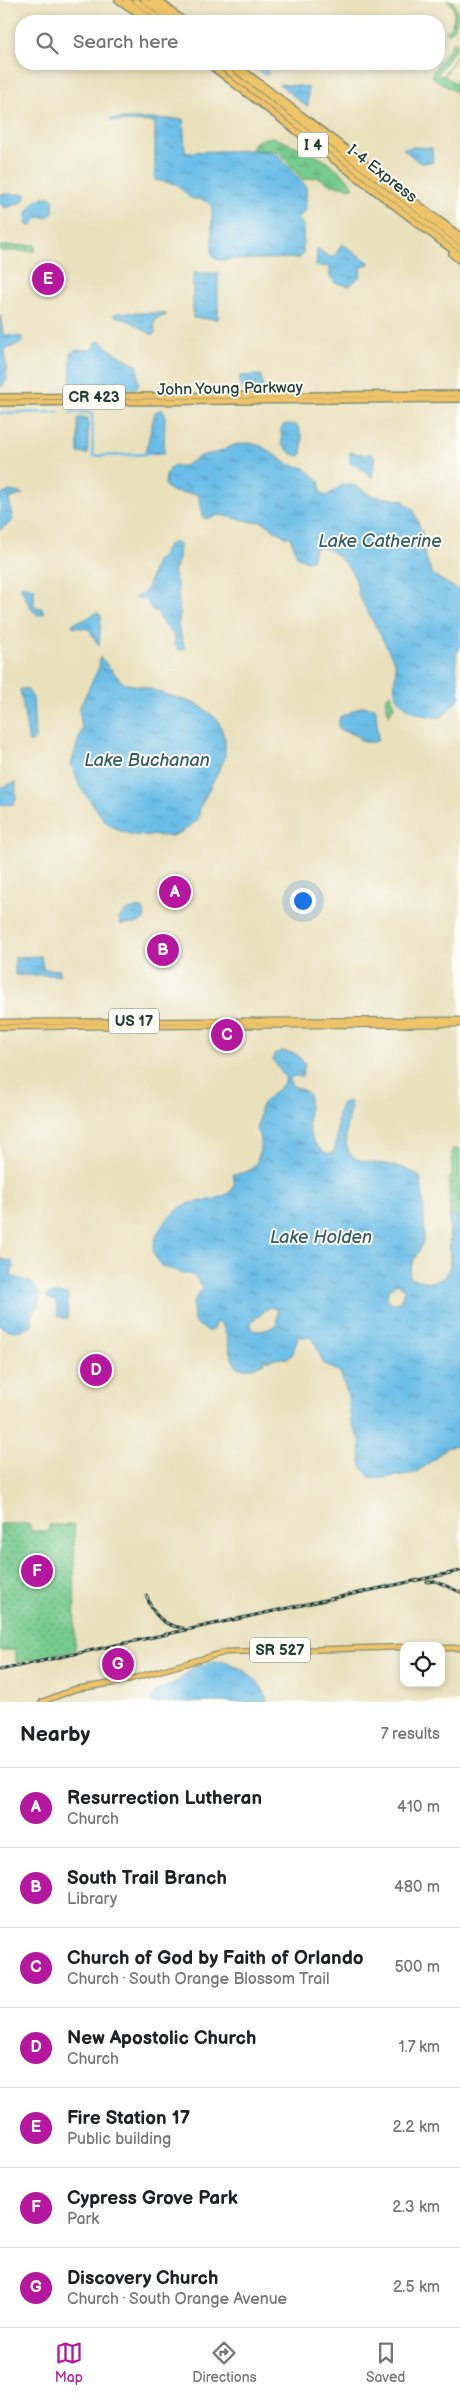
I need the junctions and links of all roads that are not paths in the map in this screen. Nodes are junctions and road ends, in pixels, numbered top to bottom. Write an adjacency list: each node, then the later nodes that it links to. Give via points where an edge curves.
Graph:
1 (118, 0): 7 (highway)
2 (126, 0): 8 (highway)
3 (135, 0): 9 (highway)
4 (144, 0): 10 (highway)
5 (152, 0): 11 (highway)
6 (159, 0): 12 (highway)
7 (140, 15)
8 (146, 15)
9 (155, 15)
10 (164, 15)
11 (171, 15)
12 (177, 15)
13 (216, 70): 17 (highway, I 4)
14 (226, 70): 18 (highway, I-4 Express)
15 (236, 70): 21 (highway, I-4 Express)
16 (243, 70): 19 (highway, I 4)
17 (373, 191): 18 (highway); 20 (highway, I 4)
18 (415, 215): 22 (highway, I-4 Express)
19 (460, 234)
20 (438, 240): 23 (highway, I 4); 24 (highway)
21 (460, 242)
22 (460, 249)
23 (460, 256)
24 (460, 261)
25 (440, 394): 26 (highway, John Young Parkway / CR 423); 27 (highway, John Young Parkway / CR 423); 30 (highway)
26 (460, 394)
27 (377, 395): 28 (highway, John Young Parkway / CR 423); 32 (highway)
28 (187, 396): 29 (highway, John Young Parkway / CR 423); 33 (highway)
29 (0, 397)
30 (431, 399): 31 (highway, John Young Parkway / CR 423); 32 (highway, John Young Parkway / CR 423)
31 (460, 399)
32 (363, 400): 33 (highway, John Young Parkway / CR 423)
33 (173, 402): 34 (highway, John Young Parkway / CR 423)
34 (0, 403)
35 (322, 1020): 36 (main road, US 17); 38 (main road, US 17); 39 (main road)
36 (460, 1020)
37 (0, 1022): 38 (main road, US 17)
38 (198, 1023): 39 (main road, US 17); 41 (main road, US 17)
39 (316, 1024): 40 (main road, US 17)
40 (460, 1024)
41 (0, 1027)
42 (400, 1647): 45 (main road, SR 527, via 226,1652 120,1682 73,1689)
43 (445, 1648): 44 (main road)
44 (460, 1648)
45 (42, 1702)

